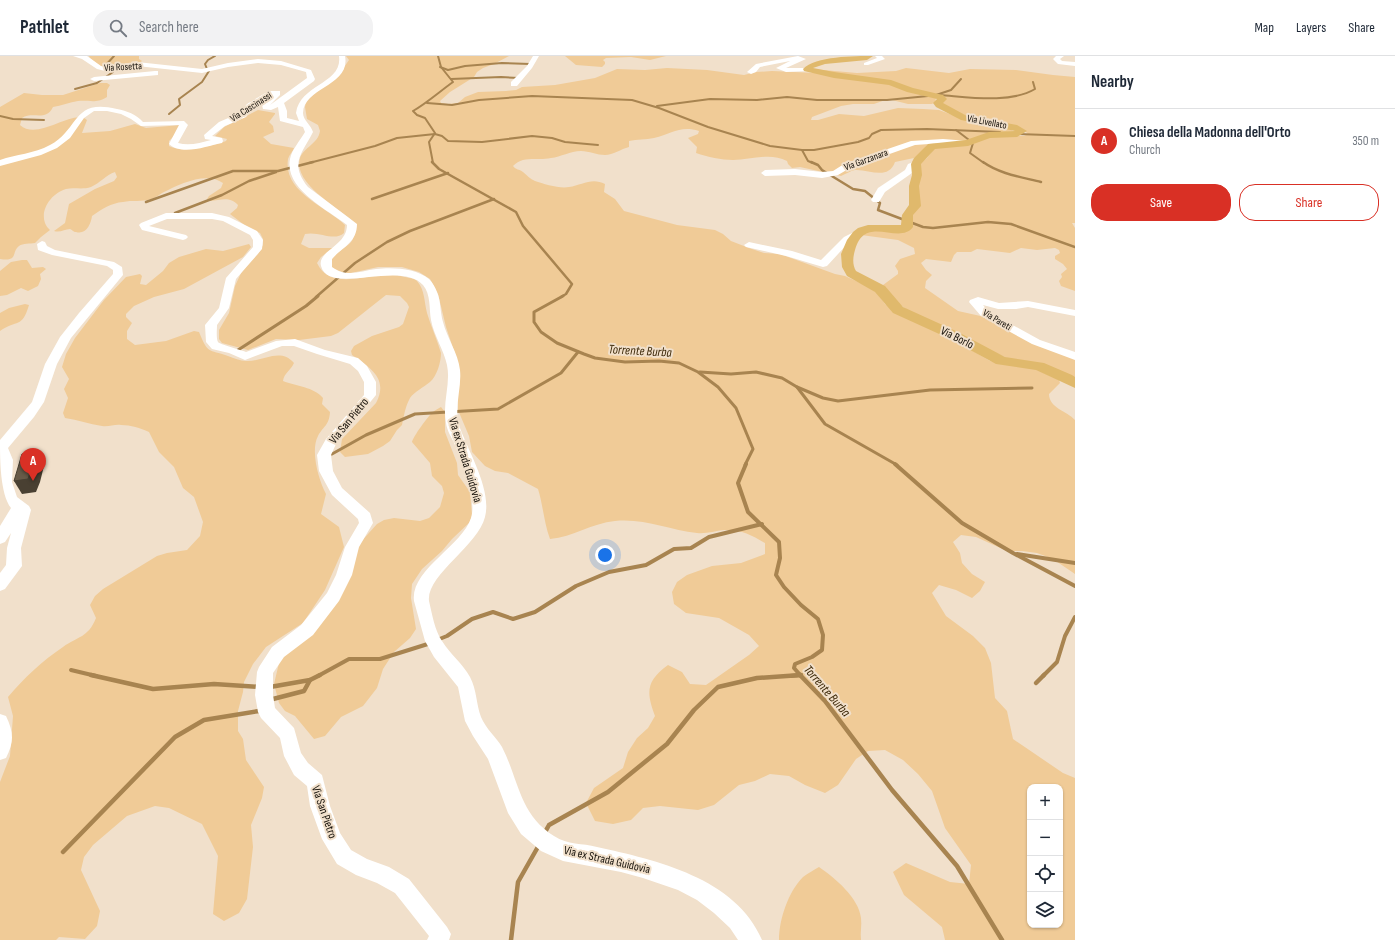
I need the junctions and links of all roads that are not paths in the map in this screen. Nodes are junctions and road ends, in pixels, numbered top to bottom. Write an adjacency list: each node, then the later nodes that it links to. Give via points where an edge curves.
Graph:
1 (76, 56): 8 (street, Via Rosetta, via 84,57 102,69 137,64)
2 (342, 56): 15 (street, via 342,64 337,73 303,101 299,112 300,119)
3 (536, 56): 13 (street, via 530,67)
4 (878, 56): 6 (street, via 882,59)
5 (1061, 56): 7 (street, via 1056,59 1058,62)
6 (868, 60): 9 (main road, via 867,58 816,63 809,66)
7 (1075, 66): 10 (street, via 1064,68)
8 (182, 70): 12 (street, Via Rosetta); 14 (street, Via Rosetta, via 207,71 258,61 281,63 309,71 311,79)
9 (808, 70): 11 (street, via 779,68 803,59 798,58 758,66); 16 (main road, Via Livellato, via 894,84 940,97 942,99 938,105 964,118 1014,127 1022,132 989,135)
10 (1075, 71)
11 (751, 72)
12 (94, 79)
13 (514, 84)
14 (280, 102): 15 (street, via 283,119); 18 (street, Via Cascinassi, via 271,108 266,107 277,93 272,93 250,106 243,115 222,124 208,135 219,141 191,147 172,144 184,125 180,123 141,124 127,113 93,109 85,113 62,142)
15 (306, 125): 36 (street, Via ex Strada Guidovia, via 309,132 294,160 294,172 301,185 314,197 352,224 349,239 329,257 326,267 340,276 348,277 376,272 404,272 419,277 429,286 453,365 450,403 452,421 463,448 480,506 477,520 469,534 429,579 423,590 422,601 434,641 464,682 468,691 472,720 496,754 522,819 544,841 565,852 596,856 655,871 692,884 729,911)
16 (968, 143): 20 (main road, Via Livellato, via 932,146); 21 (street, Via Garzanara, via 914,143 847,166 835,173 822,175 795,172)
17 (21, 152): 18 (street)
18 (36, 155): 19 (street, Via Cascinassi)
19 (0, 163)
20 (916, 164): 22 (street, via 882,190); 23 (main road, via 914,206 906,218 907,227 872,227)
21 (765, 173)
22 (876, 200)
23 (856, 234): 26 (street, via 847,239 823,264 788,252 764,250); 29 (main road, Via Borlo, via 848,250 847,262 850,272 880,289 898,310 1005,362 1039,366)
24 (183, 237): 35 (street, Via San Pietro, via 144,228 144,225 166,216 212,216 246,228 254,233 258,240 258,247 254,253 230,278 224,308 212,325 212,342 216,347 245,356 280,343 295,342 354,362 370,382 370,395 331,442 324,455 326,471 337,491 365,517 366,523 352,547 344,575 333,597 307,630 278,652 265,672 264,695 267,712 288,734 293,756 301,769 315,781 320,806 332,839 344,857 402,886 440,934)
25 (42, 244): 30 (street, via 42,248 52,252 110,264 118,270 118,275 68,334 52,360 38,402 1,447 6,460 5,482 11,500)
26 (749, 245)
27 (1075, 312): 28 (street, Via Pareti, via 1028,304 998,306 974,301 980,311 1036,342)
28 (1075, 356)
29 (1075, 384)
30 (19, 506): 31 (street); 32 (street, via 24,510 14,548 14,566)
31 (0, 538)
32 (0, 585)
33 (0, 722): 34 (street, via 4,744)
34 (0, 752)
35 (438, 940)
36 (751, 940)

